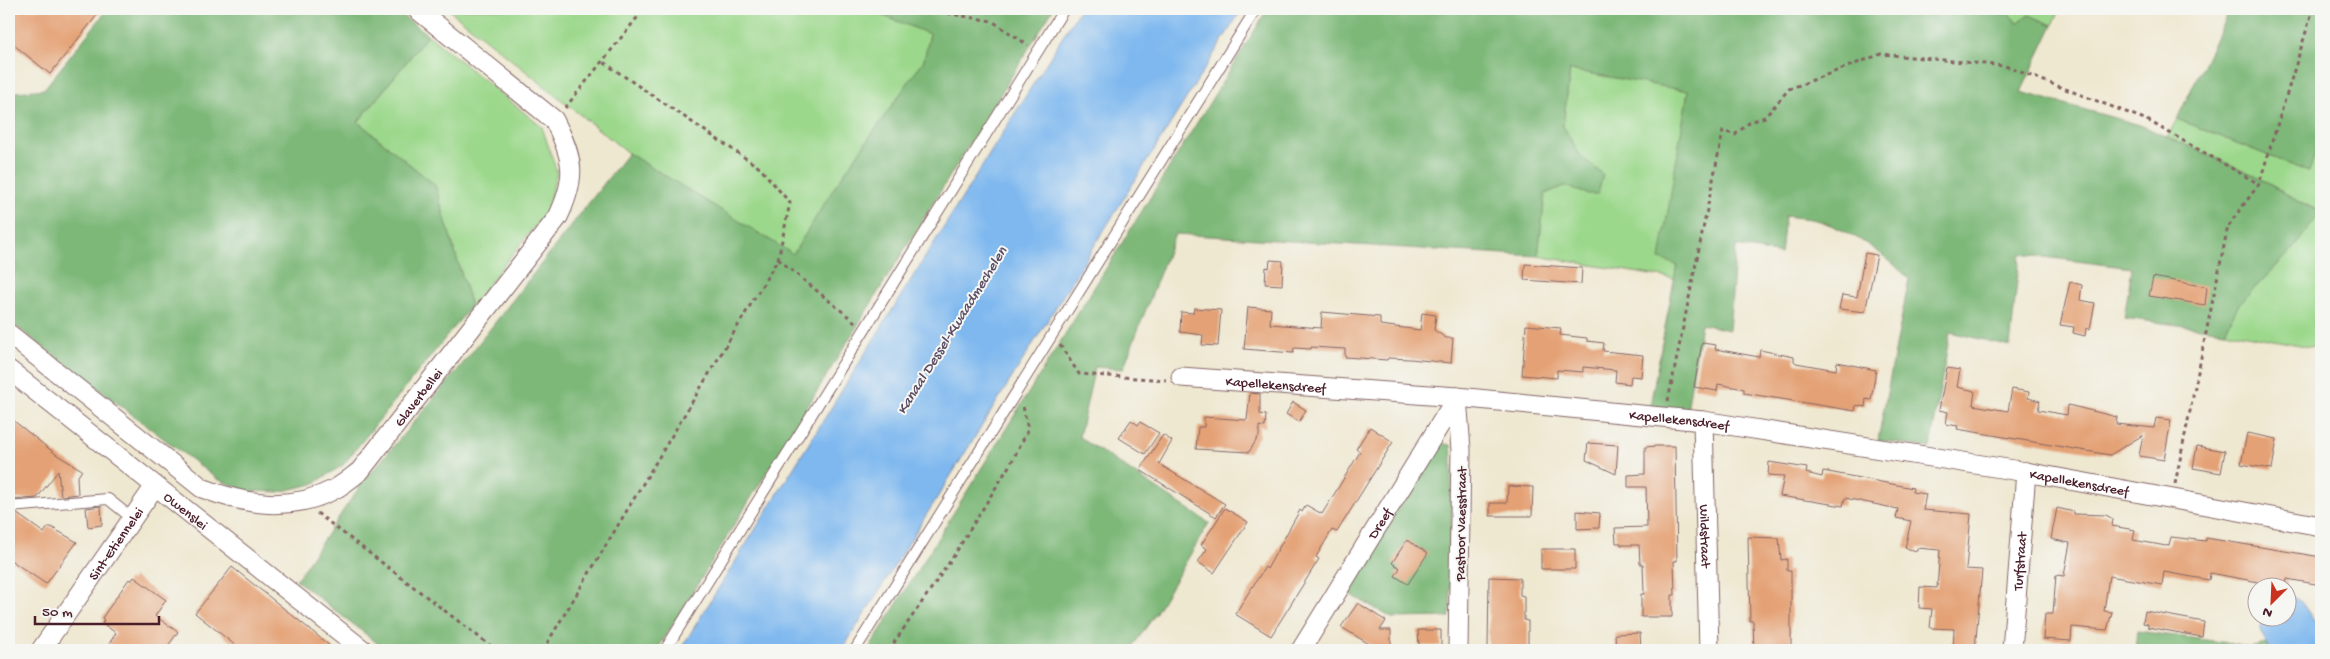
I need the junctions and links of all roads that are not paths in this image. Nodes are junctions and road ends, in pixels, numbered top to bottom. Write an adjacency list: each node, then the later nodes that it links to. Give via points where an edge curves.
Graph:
1 (416, 9): 4 (street, Glaverbellei, via 554,120 567,144 572,167 569,195 558,217 360,471 336,489 301,501 260,504 230,499 202,488)
2 (1064, 9): 16 (lane)
3 (1256, 9): 17 (lane)
4 (9, 334)
5 (9, 370): 10 (street, Owenslei)
6 (1181, 377): 7 (street, Kapellekensdreef)
7 (1457, 397): 8 (street, Kapellekensdreef); 18 (street, Dreef); 19 (street, Pastoor Vaesstraat, via 1461,450)
8 (1703, 421): 9 (street, Kapellekensdreef); 20 (street, Wildstraat)
9 (2026, 472): 13 (street, Kapellekensdreef); 21 (street, Turfstraat)
10 (156, 486): 12 (street, Sint-Etiennelei); 15 (street, Owenslei)
11 (9, 507): 12 (lane, via 108,499)
12 (133, 519): 14 (street, Sint-Etiennelei)
13 (2321, 526)
14 (41, 650)
15 (363, 650)
16 (665, 650)
17 (855, 650)
18 (1301, 650)
19 (1458, 650)
20 (1709, 650)
21 (2012, 650)

